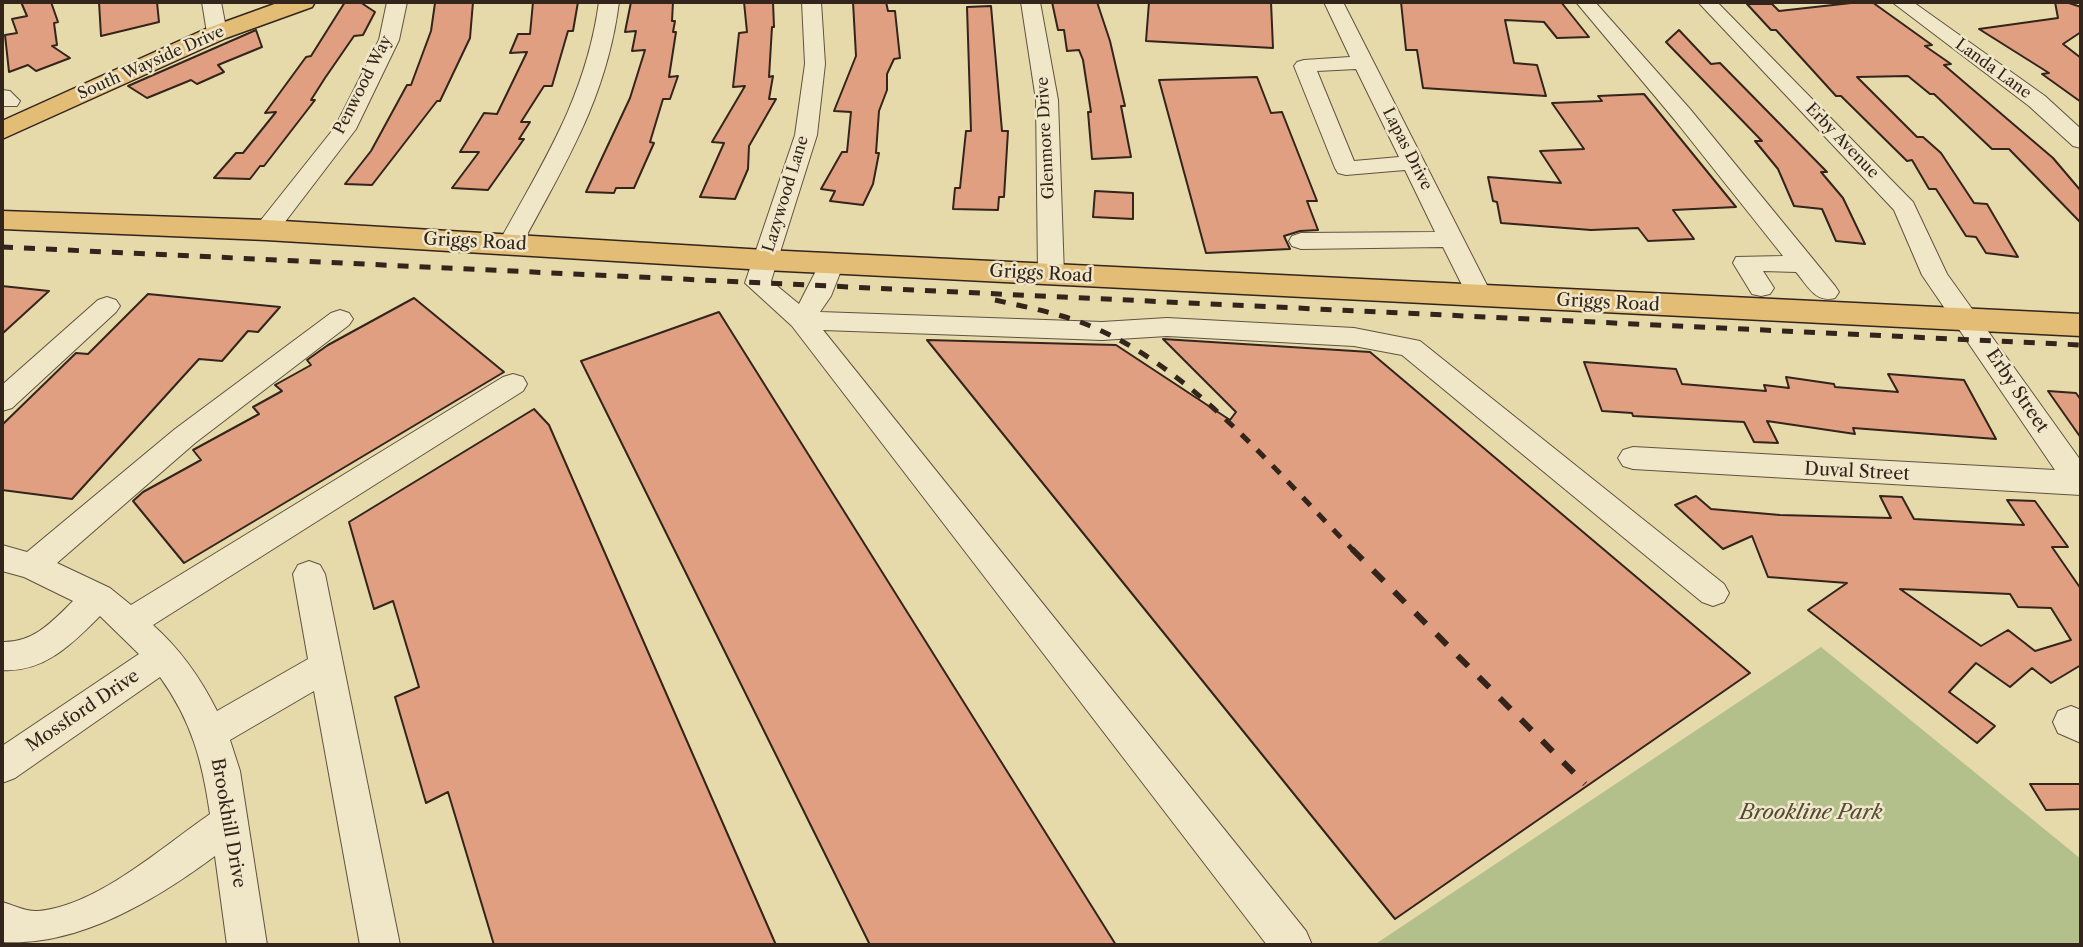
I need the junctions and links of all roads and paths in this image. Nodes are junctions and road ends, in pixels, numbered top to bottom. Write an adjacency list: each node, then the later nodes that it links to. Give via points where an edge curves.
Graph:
1 (248, 2): 11 (main road, South Wayside Drive)
2 (303, 2): 11 (main road, South Wayside Drive)
3 (397, 2): 19 (street, Penwood Way, via 389,40 345,129)
4 (609, 2): 20 (street, via 606,38 586,104)
5 (811, 2): 23 (street, Lazywood Lane, via 815,64 806,135)
6 (1030, 2): 26 (street, Glenmore Drive, via 1047,100)
7 (1333, 2): 12 (street, Lapas Drive)
8 (1585, 2): 25 (street)
9 (1707, 2): 32 (street, Erby Avenue, via 1905,207 1935,275)
10 (1900, 2): 15 (street, Landa Lane, via 2037,101)
11 (214, 16): 13 (main road, South Wayside Drive); 14 (main road, South Wayside Drive)
12 (1363, 62): 16 (street, Lapas Drive); 16 (street, via 1304,66 1346,168)
13 (4, 101)
14 (2, 131)
15 (2081, 141)
16 (1414, 163): 21 (street, Lapas Drive)
17 (2, 200): 19 (main road, Griggs Road)
18 (2, 220): 19 (main road, Griggs Road)
19 (273, 220): 20 (main road, Griggs Road)
20 (515, 234): 23 (main road, Griggs Road)
21 (1452, 239): 22 (street); 27 (street, Lapas Drive)
22 (1301, 242)
23 (769, 249): 24 (main road, Griggs Road); 26 (main road, Griggs Road); 34 (street, Lazywood Lane, via 758,283)
24 (832, 263): 26 (main road, Griggs Road); 34 (street, via 818,296)
25 (1804, 264): 28 (street, via 1745,263); 29 (street)
26 (1050, 265): 27 (main road, Griggs Road)
27 (1474, 285): 28 (main road, Griggs Road); 32 (main road, Griggs Road)
28 (1761, 288): 29 (main road, Griggs Road)
29 (1826, 292): 32 (main road, Griggs Road)
30 (2081, 303): 32 (main road, Griggs Road)
31 (107, 306): 37 (street)
32 (1959, 309): 35 (main road, Griggs Road); 39 (street, Erby Street)
33 (340, 319): 40 (street)
34 (800, 320): 42 (street, via 1102,331 1167,327 1354,337 1410,347); 54 (street)
35 (2081, 325)
36 (513, 384): 44 (street)
37 (2, 401)
38 (1633, 458): 39 (street, Duval Street)
39 (2081, 484)
40 (17, 562): 43 (street, Brookhill Drive)
41 (309, 574): 47 (street)
42 (1713, 593)
43 (98, 597): 44 (street, Brookhill Drive); 45 (street, via 37,651 22,657)
44 (128, 624): 46 (street, Brookhill Drive)
45 (2, 656)
46 (164, 656): 48 (street, Brookhill Drive, via 190,692); 49 (street, Mossford Drive)
47 (327, 666): 48 (street); 53 (street)
48 (210, 733): 50 (street, Brookhill Drive)
49 (2, 766)
50 (230, 822): 51 (street, via 110,904 69,924 36,932); 52 (street, Brookhill Drive)
51 (2, 922)
52 (247, 945)
53 (380, 945)
54 (1292, 945)

